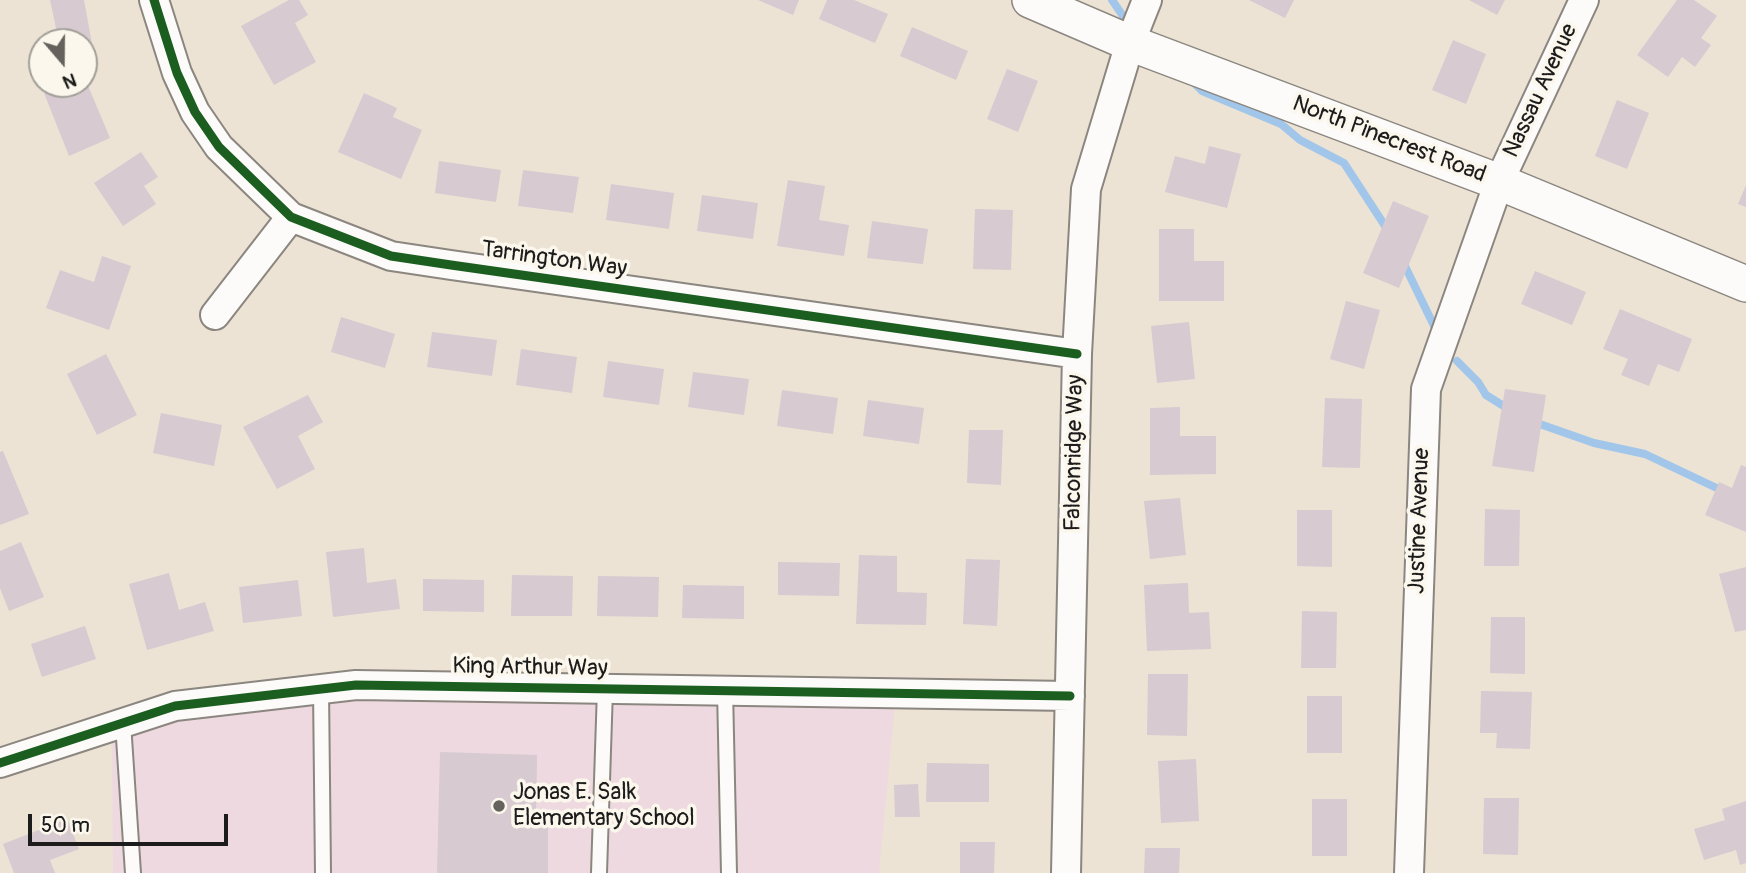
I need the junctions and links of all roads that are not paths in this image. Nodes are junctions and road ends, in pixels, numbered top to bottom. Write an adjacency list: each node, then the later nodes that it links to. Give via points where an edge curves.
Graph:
1 (154, 0): 7 (street, Tarrington Way, via 195,112 219,147)
2 (1030, 0): 5 (street, North Pinecrest Road)
3 (1147, 0): 5 (street, Falconridge Way)
4 (1584, 0): 6 (street, Nassau Avenue)
5 (1130, 43): 6 (street, North Pinecrest Road); 10 (street, Falconridge Way, via 1086,189)
6 (1499, 182): 8 (street, North Pinecrest Road); 22 (street, Justine Avenue, via 1426,388)
7 (291, 217): 9 (street); 10 (street, Tarrington Way, via 391,256)
8 (1746, 284)
9 (215, 315)
10 (1077, 354): 14 (street, Falconridge Way)
11 (321, 689): 12 (street, King Arthur Way, via 356,685); 15 (street, King Arthur Way, via 175,706); 18 (lane)
12 (605, 689): 13 (street, King Arthur Way); 19 (lane)
13 (725, 690): 14 (street, King Arthur Way); 20 (lane)
14 (1070, 696): 21 (street, Falconridge Way)
15 (123, 723): 16 (street, King Arthur Way); 17 (lane)
16 (0, 763)
17 (133, 873)
18 (323, 873)
19 (599, 873)
20 (729, 873)
21 (1066, 873)
22 (1409, 873)

